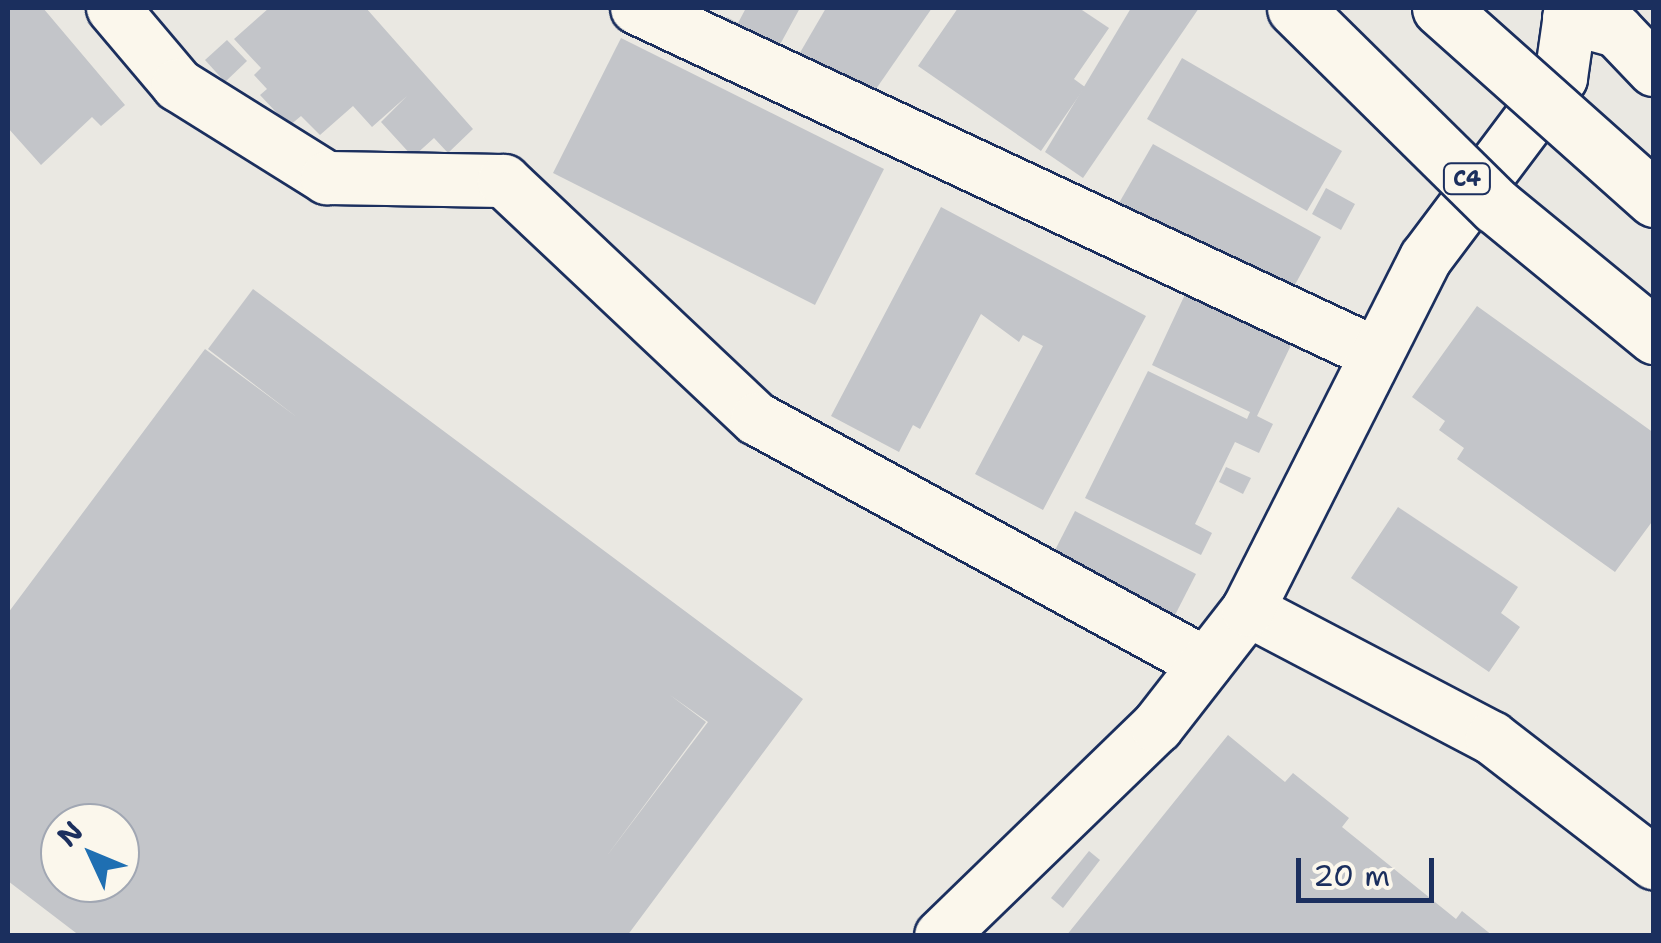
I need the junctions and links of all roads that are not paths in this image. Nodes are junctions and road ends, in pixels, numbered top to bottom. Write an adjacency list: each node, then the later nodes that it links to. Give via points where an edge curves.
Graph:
1 (113, 8): 11 (street, via 178,85 326,178 504,182 757,419)
2 (637, 8): 9 (street)
3 (1296, 8): 8 (highway, C4, bridge, via 1496,206)
4 (1440, 8): 7 (highway, bridge)
5 (1570, 13): 6 (street, via 1617,31); 9 (street, via 1561,78 1426,258)
6 (1654, 70)
7 (1654, 200)
8 (1654, 336)
9 (1372, 352): 10 (street)
10 (1248, 610): 11 (street); 12 (street, via 1492,738)
11 (1206, 664): 13 (street, via 1157,728)
12 (1654, 863)
13 (941, 936)

